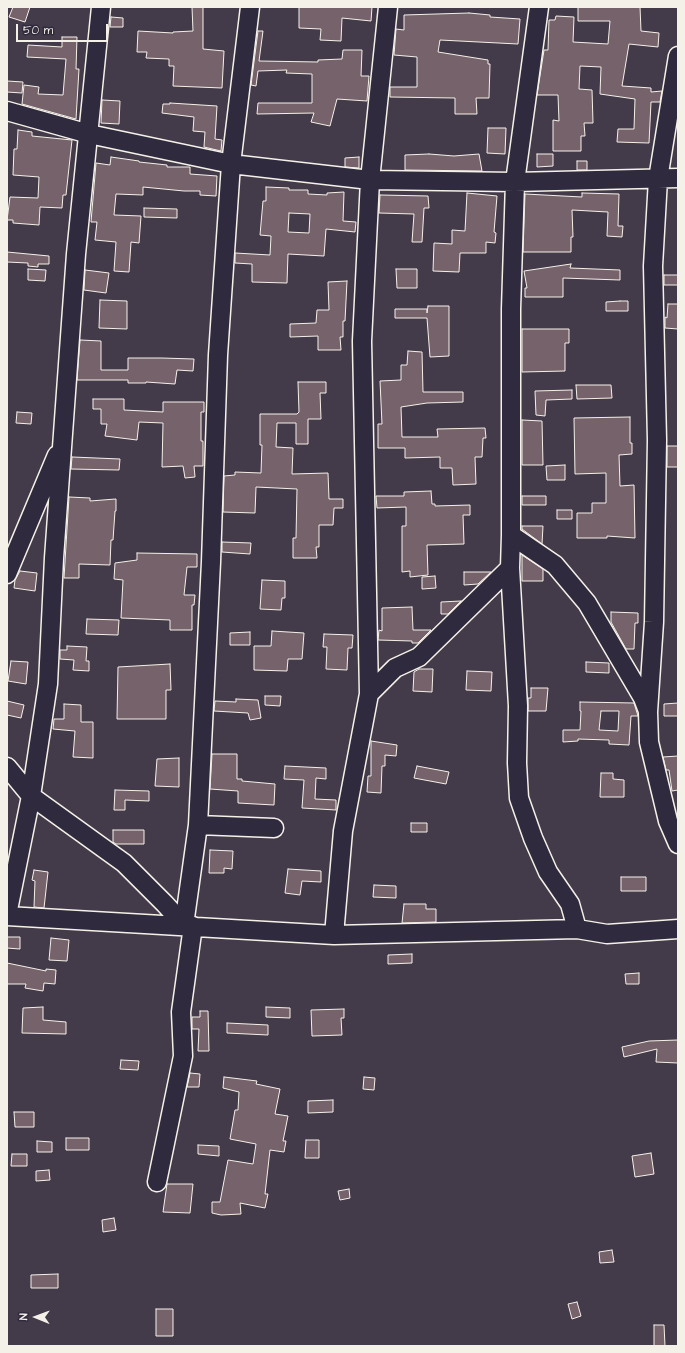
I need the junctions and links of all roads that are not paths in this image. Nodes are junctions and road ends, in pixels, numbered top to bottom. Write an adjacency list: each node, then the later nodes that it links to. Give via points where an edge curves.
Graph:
1 (101, 7): 7 (street)
2 (250, 7): 8 (street)
3 (388, 7): 11 (street)
4 (539, 7): 12 (street)
5 (678, 56): 10 (street)
6 (7, 111): 7 (street)
7 (89, 134): 8 (street); 13 (street, via 76,254)
8 (231, 164): 11 (street); 21 (street, via 218,355)
9 (678, 178): 10 (street)
10 (658, 179): 12 (street); 18 (street, via 653,266 657,440 654,622)
11 (370, 180): 12 (street); 17 (street, via 362,341)
12 (515, 182): 14 (street, via 511,309)
13 (63, 440): 16 (street); 20 (street, via 48,684)
14 (512, 535): 15 (street); 18 (street, via 555,565 587,603 643,698)
15 (510, 568): 17 (street, via 419,658 395,668); 27 (street, via 518,706 519,798 548,872 570,904)
16 (7, 574)
17 (369, 694): 28 (street, via 343,831)
18 (648, 712): 23 (street, via 649,742 668,821)
19 (7, 767): 20 (street)
20 (31, 796): 24 (street); 25 (street, via 124,863)
21 (198, 825): 22 (street); 25 (street)
22 (274, 828)
23 (678, 844)
24 (7, 915): 25 (street)
25 (188, 926): 28 (street); 29 (street, via 181,1012 183,1056)
26 (678, 928): 27 (street, via 607,934)
27 (577, 929): 28 (street)
28 (334, 935)
29 (157, 1182)

